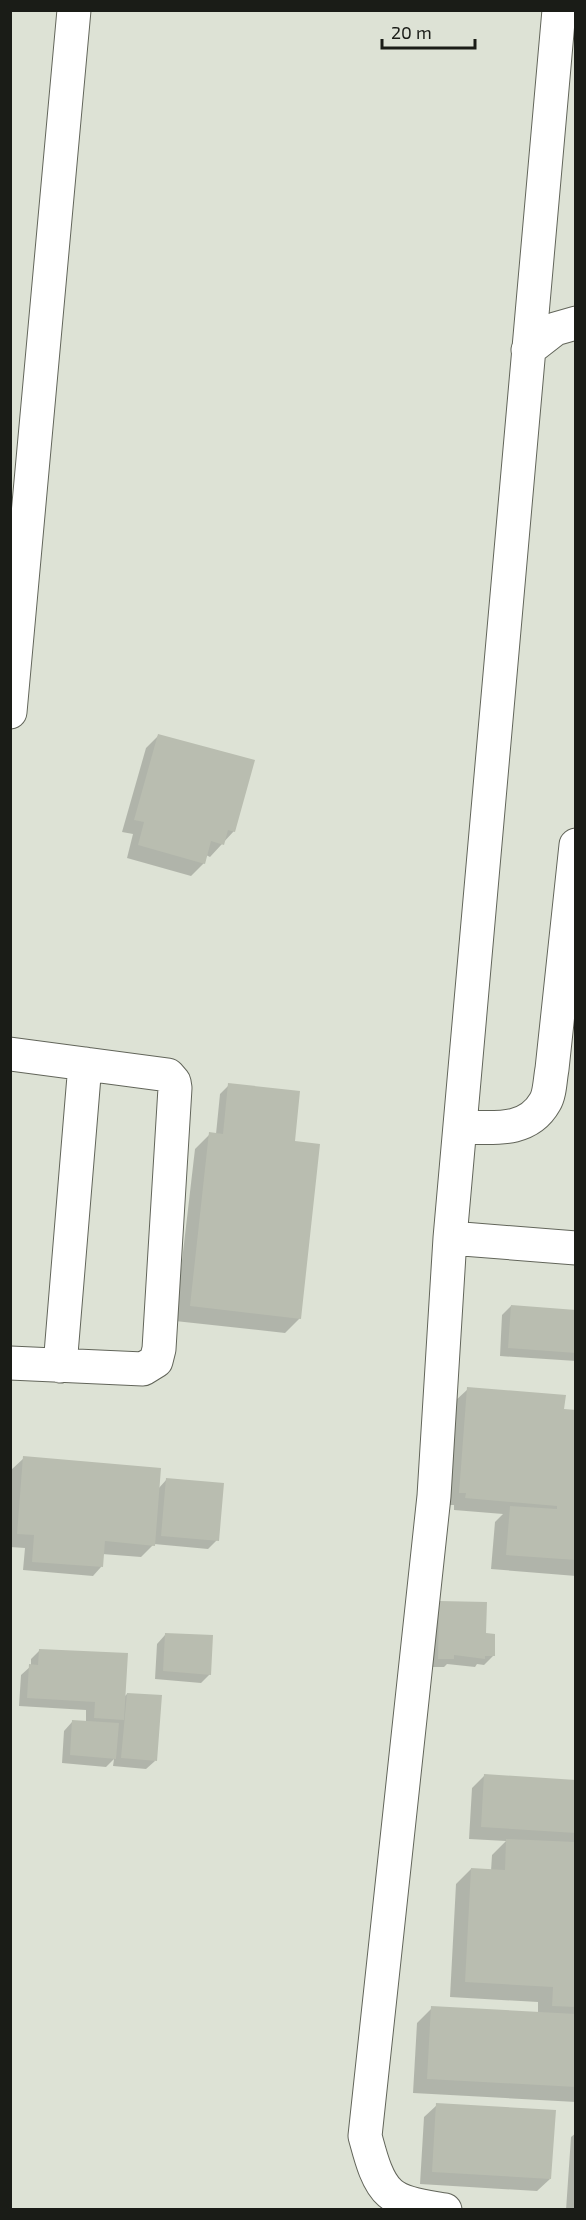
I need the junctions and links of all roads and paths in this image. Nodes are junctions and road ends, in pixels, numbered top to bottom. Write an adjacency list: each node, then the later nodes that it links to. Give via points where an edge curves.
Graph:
1 (74, 10): 5 (lane)
2 (559, 10): 4 (lane)
3 (576, 323): 4 (lane, via 555,329)
4 (528, 350): 9 (lane)
5 (10, 712)
6 (576, 844): 9 (lane, via 546,1101 530,1121 512,1127)
7 (10, 1054): 8 (lane)
8 (85, 1064): 13 (lane); 13 (lane, via 168,1075 174,1082 159,1349 156,1361 143,1369)
9 (460, 1127): 10 (lane)
10 (450, 1238): 11 (lane); 14 (lane, via 434,1496 365,2136 374,2169 390,2193 418,2206)
11 (576, 1248)
12 (10, 1363): 13 (lane)
13 (60, 1366)
14 (445, 2210)

